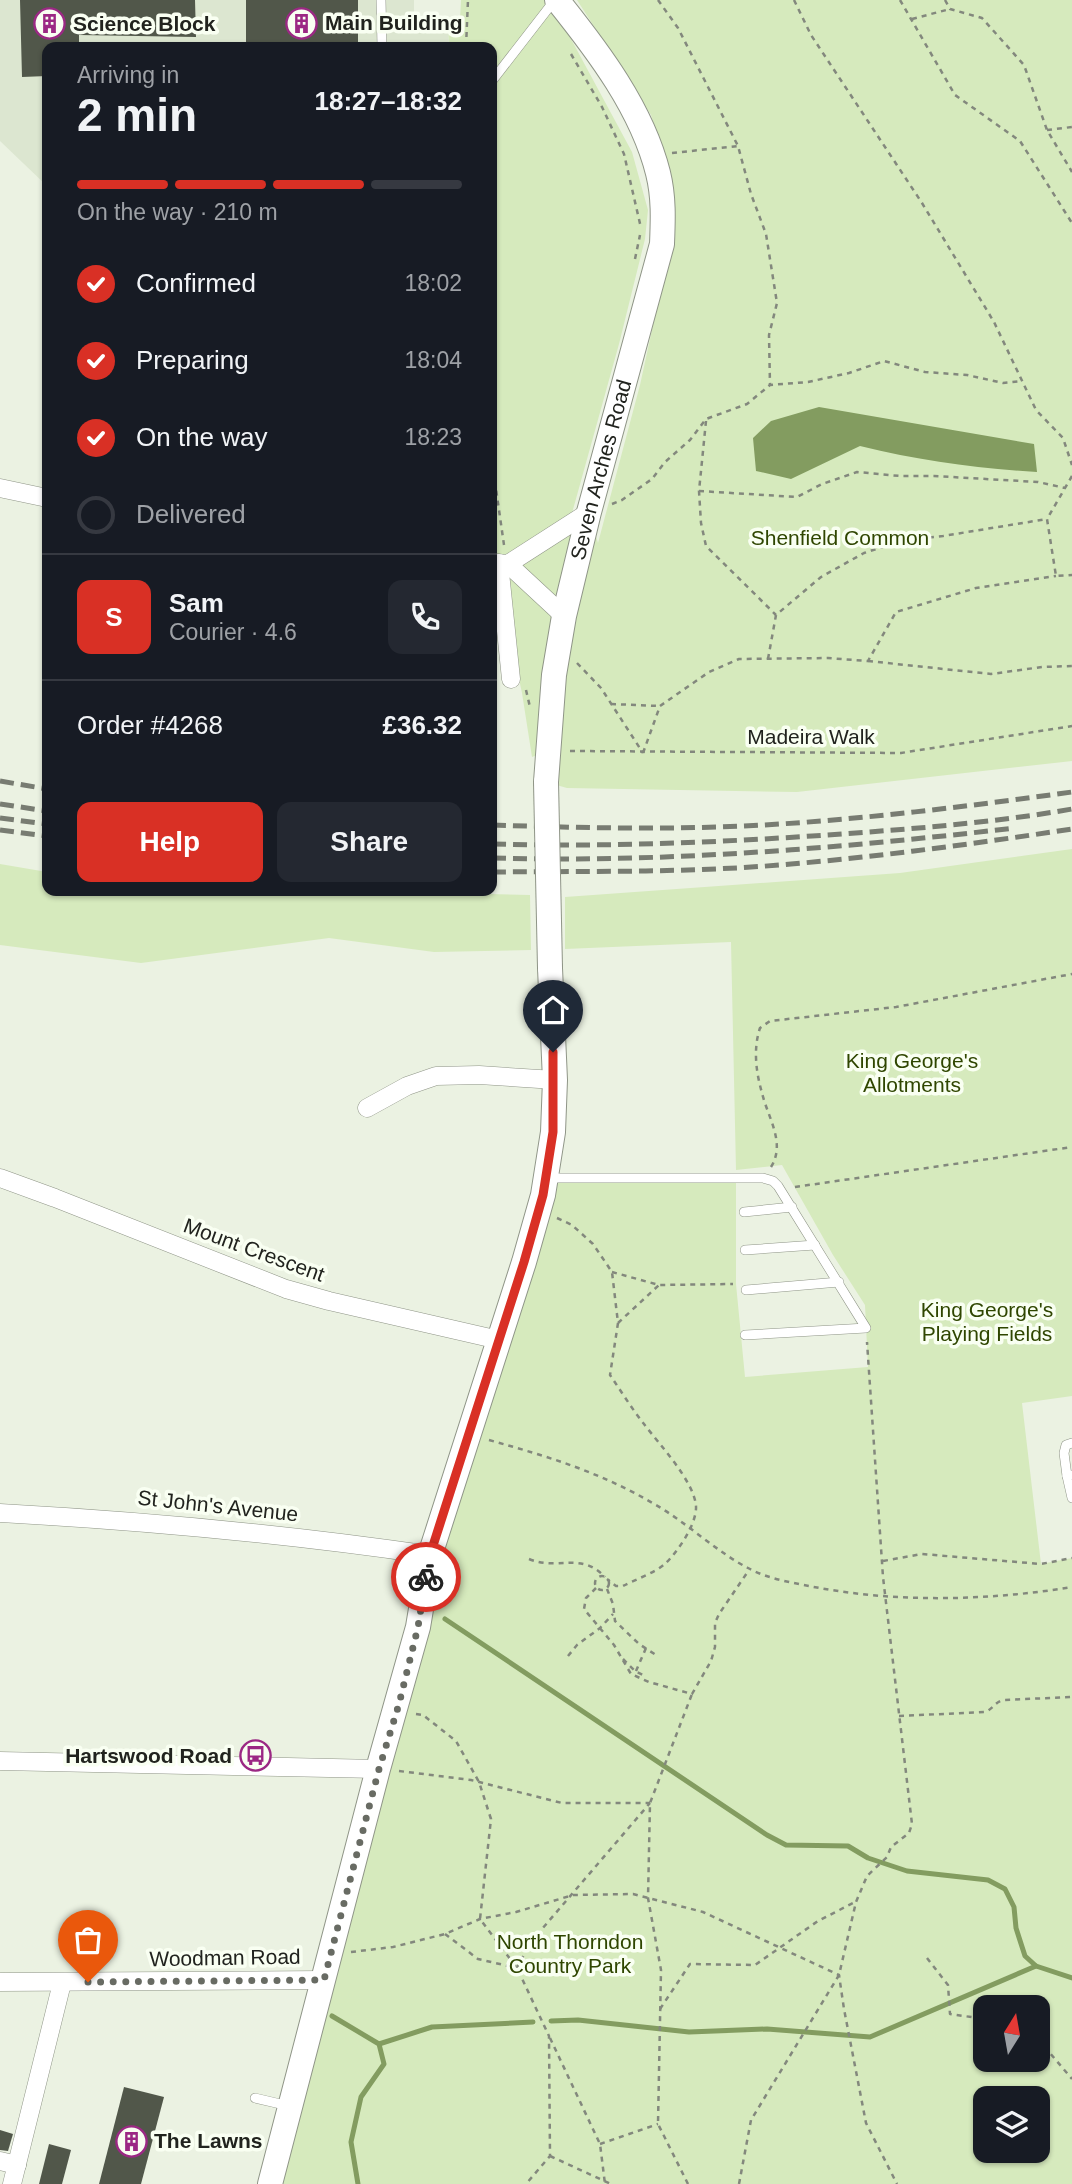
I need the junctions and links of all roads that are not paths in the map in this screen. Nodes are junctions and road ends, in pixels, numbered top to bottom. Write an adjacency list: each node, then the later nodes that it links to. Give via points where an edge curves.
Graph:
1 (381, 0): 3 (lane)
2 (556, 0): 4 (lane); 7 (street, Seven Arches Road, via 592,43 636,116 658,172 664,207 662,244)
3 (382, 42)
4 (497, 76)
5 (0, 488): 6 (street)
6 (42, 497)
7 (589, 512): 8 (street); 9 (street, Seven Arches Road)
8 (499, 563): 9 (street); 10 (street)
9 (564, 616): 11 (street, Seven Arches Road, bridge, via 546,782)
10 (511, 679)
11 (555, 1080): 12 (street, via 436,1076); 14 (street)
12 (367, 1108)
13 (0, 1178): 22 (street, Mount Crescent, via 286,1289)
14 (545, 1178): 15 (lane, via 768,1179); 22 (street)
15 (792, 1207): 16 (lane); 17 (lane)
16 (744, 1212)
17 (815, 1245): 18 (lane); 19 (lane)
18 (745, 1250)
19 (839, 1282): 20 (lane); 21 (lane, via 866,1328)
20 (746, 1290)
21 (745, 1335)
22 (499, 1340): 27 (street)
23 (1072, 1443): 24 (lane, via 1064,1453)
24 (1070, 1476): 25 (lane)
25 (1072, 1498)
26 (0, 1513): 27 (street, St John's Avenue, via 205,1527)
27 (430, 1555): 29 (street, via 418,1627)
28 (0, 1761): 29 (street)
29 (379, 1769): 30 (street)
30 (324, 1980): 32 (street, Woodman Road); 34 (street)
31 (0, 1982): 32 (street, Woodman Road)
32 (62, 1983): 35 (street)
33 (255, 2098): 34 (lane)
34 (291, 2106): 37 (street)
35 (9, 2163): 36 (street)
36 (12, 2184)
37 (270, 2184)

